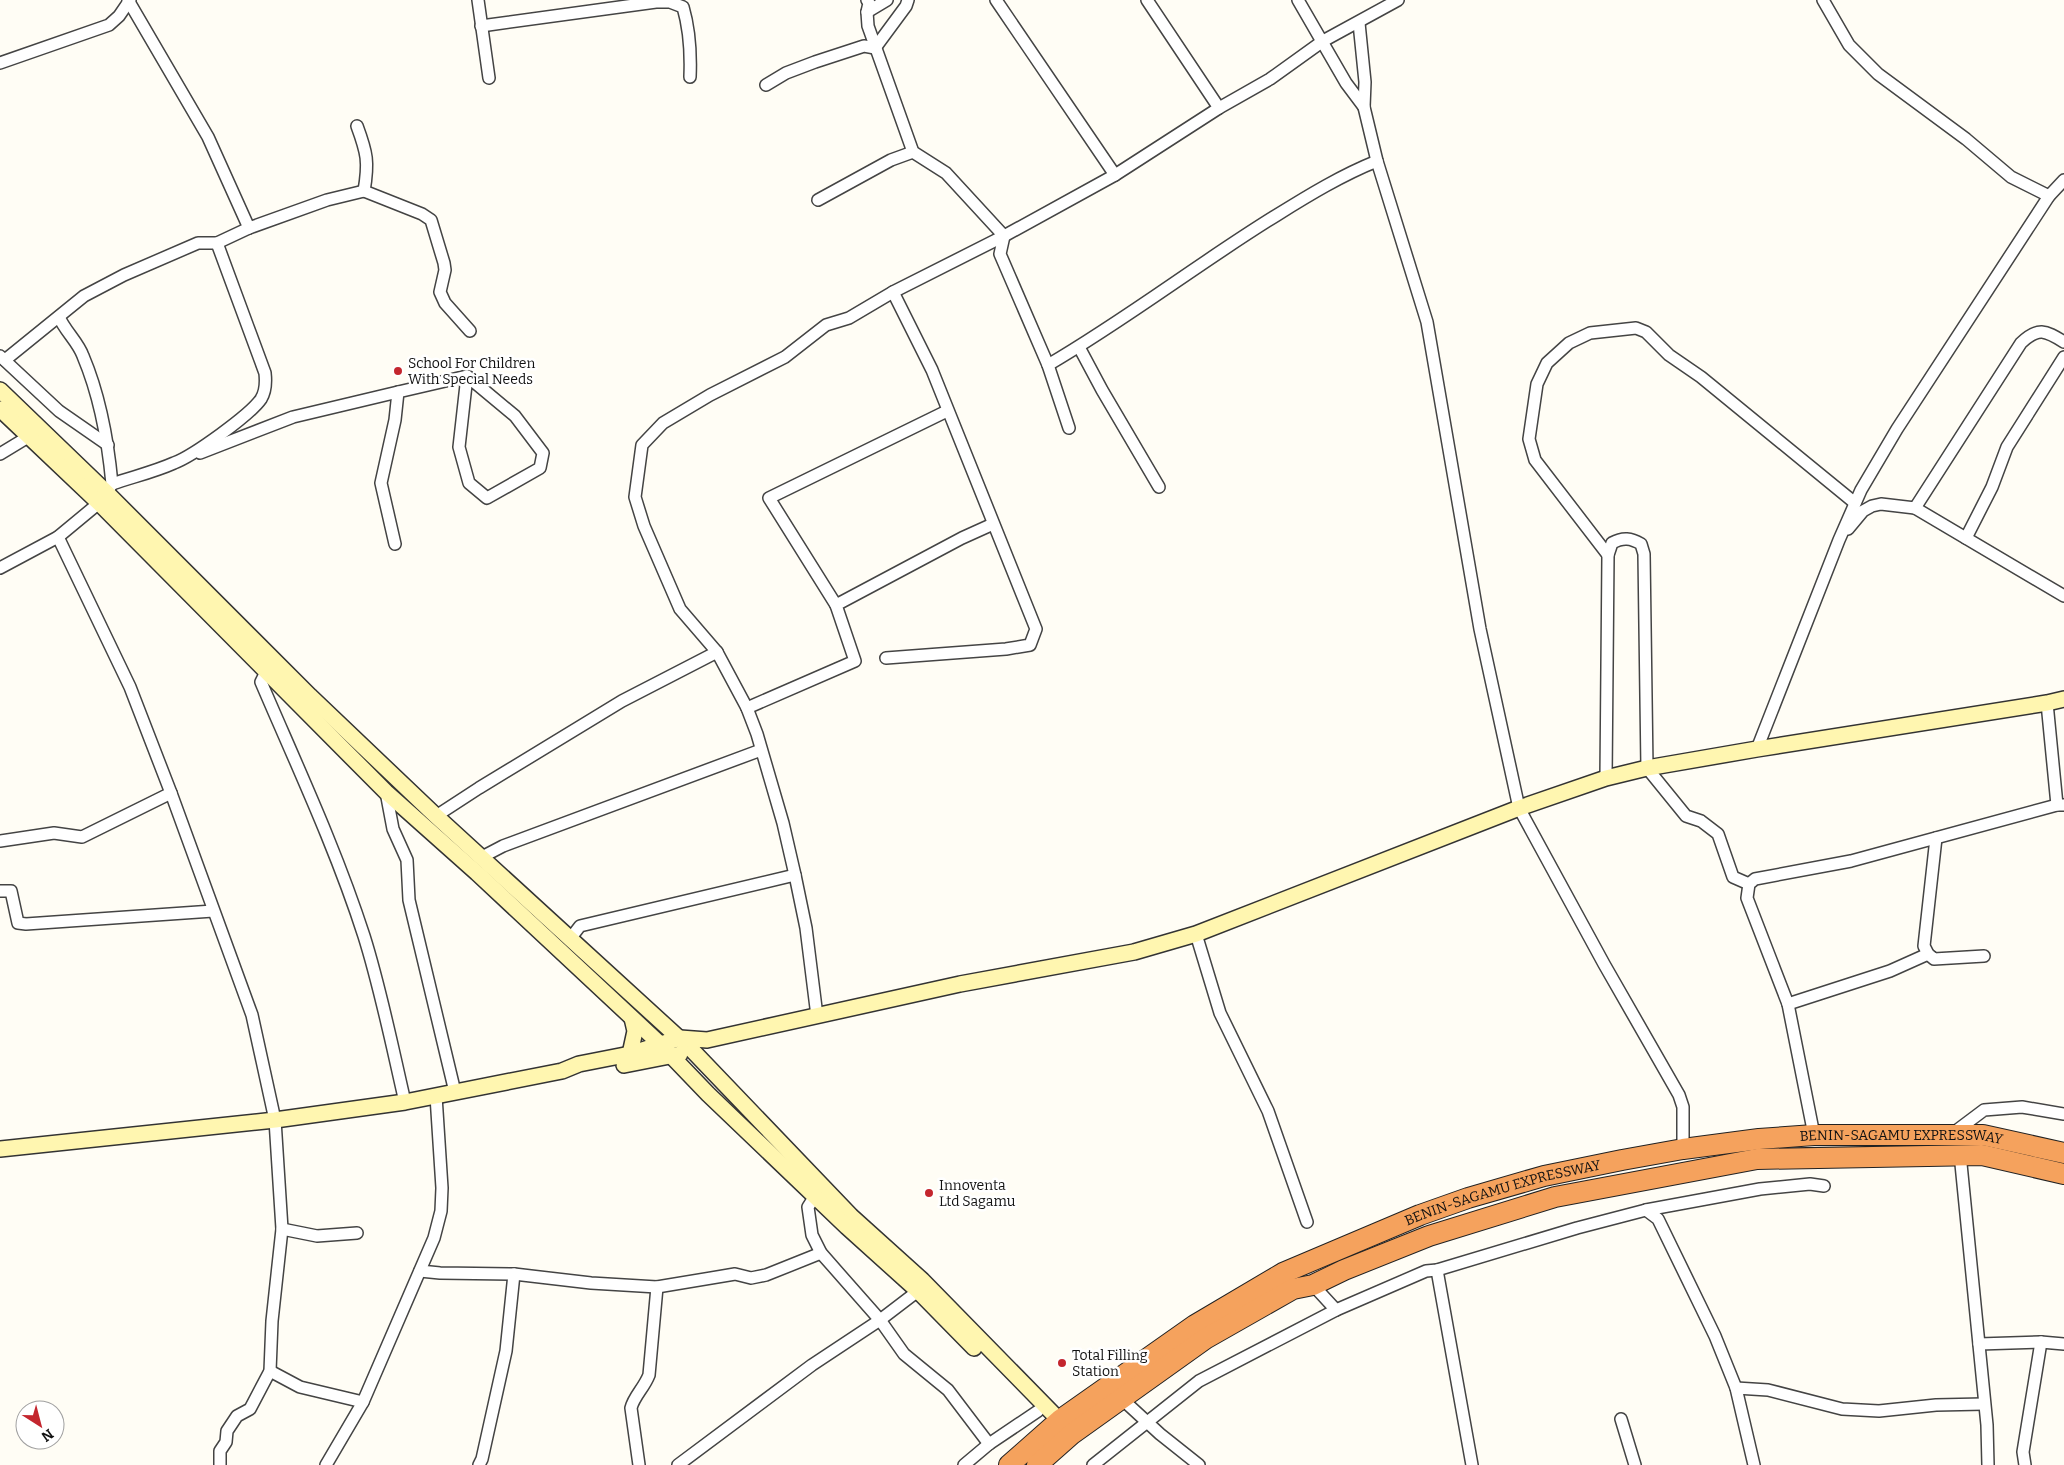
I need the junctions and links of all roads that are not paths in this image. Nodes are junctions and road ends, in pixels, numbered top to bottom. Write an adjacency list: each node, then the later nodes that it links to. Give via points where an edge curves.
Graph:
1 (478, 0): 12 (street)
2 (887, 0): 10 (street)
3 (908, 0): 14 (street)
4 (996, 0): 24 (street)
5 (1147, 0): 20 (street)
6 (1298, 0): 13 (street)
7 (1398, 0): 11 (street)
8 (1823, 0): 27 (street, via 1849,46 1878,74 2011,176)
9 (129, 1): 15 (street, via 109,25); 29 (street, via 208,137)
10 (867, 6): 14 (street, via 868,26)
11 (1359, 23): 13 (street); 19 (street)
12 (481, 26): 16 (street, via 670,2 683,7 687,21); 17 (street)
13 (1323, 41): 19 (street, via 1346,83); 20 (street, via 1270,79)
14 (875, 48): 18 (street, via 864,46 815,62); 22 (street)
15 (0, 63)
16 (690, 77)
17 (489, 78)
18 (766, 85)
19 (1364, 107): 23 (street)
20 (1219, 108): 24 (street)
21 (357, 126): 26 (street, via 368,167)
22 (913, 152): 28 (street, via 891,160); 30 (street, via 946,173)
23 (1377, 161): 36 (street, via 1347,173 1249,233); 76 (street, via 1426,322 1480,629)
24 (1115, 175): 30 (street)
25 (2064, 180): 27 (street)
26 (364, 191): 29 (street, via 327,200); 34 (street, via 431,220 444,262 440,292 444,303)
27 (2049, 196): 52 (street, via 1897,429)
28 (818, 200)
29 (249, 228): 31 (street)
30 (1004, 236): 32 (street); 39 (street, via 1000,254)
31 (217, 243): 33 (street, via 198,243 124,274 84,296); 49 (street, via 266,373 266,388 252,410)
32 (893, 292): 44 (street, via 932,370); 63 (street, via 849,318 826,325 785,357 663,423 642,445 635,497 644,526 680,609)
33 (59, 317): 38 (street); 47 (street, via 83,354)
34 (470, 331)
35 (2064, 342): 53 (street, via 2043,331 2032,333 2021,343)
36 (1079, 347): 39 (street); 50 (street)
37 (2064, 357): 56 (street, via 2007,447 1992,488)
38 (2, 358): 47 (street, via 59,411)
39 (1048, 365): 45 (street)
40 (467, 376): 40 (street, via 459,447 469,484 487,498 540,468 543,453 515,416); 42 (street)
41 (0, 390): 51 (main road)
42 (398, 392): 49 (street, via 293,417); 58 (street, via 381,484)
43 (0, 409): 46 (main road)
44 (947, 411): 54 (street); 62 (street, via 769,498)
45 (1069, 428)
46 (28, 437): 48 (street); 51 (main road)
47 (108, 445): 51 (street)
48 (0, 454)
49 (187, 458): 51 (street)
50 (1159, 486)
51 (106, 493): 55 (street); 65 (main road); 77 (main road)
52 (1855, 503): 57 (street); 59 (street, via 1701,377 1669,355 1646,332 1636,328 1590,333 1569,343 1547,363 1537,384 1528,439 1540,468)
53 (1915, 508): 56 (street); 57 (street, via 1872,506 1863,511)
54 (993, 524): 62 (street); 64 (street, via 1036,629 1030,644 1006,649)
55 (58, 537): 60 (street); 74 (street, via 130,686)
56 (1966, 538): 61 (street)
57 (1839, 540): 69 (street)
58 (395, 544)
59 (1608, 555): 71 (street, via 1612,543 1621,539 1633,539 1641,544 1644,554); 72 (street)
60 (0, 568)
61 (2064, 596)
62 (836, 605): 68 (street, via 855,661)
63 (717, 652): 68 (street); 77 (street, via 622,701)
64 (886, 658)
65 (266, 672): 73 (main road); 101 (street, via 261,682 322,825 364,936)
66 (2064, 698): 67 (main road)
67 (2047, 703): 69 (main road); 75 (street)
68 (747, 708): 70 (street)
69 (1757, 749): 71 (main road)
70 (761, 750): 80 (street); 81 (street)
71 (1647, 768): 72 (main road); 82 (street, via 1686,816 1701,821 1718,834 1733,877)
72 (1606, 778): 76 (main road)
73 (386, 792): 91 (main road); 99 (street, via 394,829 407,860 409,900)
74 (171, 793): 79 (street, via 82,837 54,833); 84 (street)
75 (2060, 805): 78 (street)
76 (1519, 808): 85 (main road); 107 (street, via 1679,1094 1683,1108)
77 (436, 816): 80 (main road)
78 (1936, 838): 82 (street, via 1851,860 1755,879); 87 (street, via 1924,946)
79 (0, 841)
80 (482, 857): 86 (main road)
81 (795, 875): 86 (street, via 580,926); 90 (street)
82 (1748, 884): 89 (street, via 1747,898)
83 (0, 891): 84 (street, via 11,891 18,924)
84 (214, 912): 103 (street, via 252,1015)
85 (1196, 934): 90 (main road, via 1134,952 960,984); 114 (street, via 1220,1013 1268,1111)
86 (570, 939): 92 (main road)
87 (1928, 954): 88 (street, via 1934,959); 89 (street, via 1890,972)
88 (1984, 956)
89 (1788, 1004): 105 (street)
90 (818, 1016): 93 (main road)
91 (632, 1018): 94 (main road); 97 (main road)
92 (680, 1038): 93 (main road); 94 (main road); 95 (main road)
93 (707, 1040): 95 (main road)
94 (660, 1043): 96 (main road); 97 (main road)
95 (692, 1050): 96 (main road); 137 (main road, via 851,1216 922,1280)
96 (672, 1056): 97 (main road); 98 (main road)
97 (635, 1058): 98 (main road); 99 (main road, via 580,1074 562,1071)
98 (689, 1072): 112 (main road)
99 (455, 1092): 100 (main road)
100 (436, 1096): 101 (main road); 119 (street, via 441,1211)
101 (405, 1102): 103 (main road)
102 (2064, 1114): 104 (street, via 2022,1107 1984,1110)
103 (274, 1120): 106 (main road); 115 (street)
104 (1952, 1134): 105 (highway, BENIN-SAGAMU EXPRESSWAY); 109 (highway, BENIN-SAGAMU EXPRESSWAY, via 1983,1135)
105 (1814, 1135): 107 (highway, BENIN-SAGAMU EXPRESSWAY)
106 (0, 1149)
107 (1683, 1149): 137 (highway, BENIN-SAGAMU EXPRESSWAY, via 1544,1176 1487,1192 1420,1215 1283,1273 1194,1325)
108 (1960, 1154): 110 (highway, BENIN-SAGAMU EXPRESSWAY, via 1982,1155); 121 (highway, BENIN-SAGAMU EXPRESSWAY, via 1757,1159 1555,1197 1429,1236); 127 (street)
109 (2064, 1154)
110 (2064, 1174)
111 (1824, 1186): 113 (street, via 1810,1184 1760,1189)
112 (815, 1196): 117 (street, via 808,1207 812,1235); 123 (main road)
113 (1646, 1210): 118 (street); 130 (street, via 1658,1219 1716,1336)
114 (1307, 1222)
115 (282, 1230): 116 (street, via 317,1236); 129 (street)
116 (357, 1233)
117 (821, 1253): 122 (street, via 766,1275 751,1278 735,1274); 125 (street)
118 (1437, 1270): 124 (street); 149 (street)
119 (420, 1271): 120 (street); 132 (street)
120 (514, 1274): 122 (street); 141 (street, via 506,1351)
121 (1313, 1285): 124 (street); 131 (highway, BENIN-SAGAMU EXPRESSWAY, via 1293,1288 1205,1339)
122 (657, 1287): 142 (street, via 649,1375 631,1408)
123 (918, 1292): 125 (street); 134 (main road)
124 (1336, 1310): 136 (street, via 1199,1382)
125 (880, 1320): 138 (street, via 904,1354 948,1390); 143 (street, via 812,1365)
126 (2041, 1342): 127 (street); 128 (street); 153 (street, via 2023,1452)
127 (1979, 1344): 133 (street)
128 (2064, 1344)
129 (270, 1371): 132 (street, via 300,1387); 139 (street, via 250,1410 237,1416 227,1431 226,1442 220,1451)
130 (1736, 1388): 133 (street, via 1768,1390 1842,1409 1879,1411); 151 (street)
131 (1122, 1399): 136 (street); 137 (highway, BENIN-SAGAMU EXPRESSWAY)
132 (363, 1402): 140 (street)
133 (1984, 1404): 152 (street)
134 (1038, 1412): 137 (main road); 138 (street)
135 (1621, 1419): 150 (street)
136 (1148, 1423): 147 (street); 148 (street)
137 (1062, 1430): 145 (highway, BENIN-SAGAMU EXPRESSWAY); 146 (highway, BENIN-SAGAMU EXPRESSWAY)
138 (989, 1444): 144 (street)
139 (220, 1465)
140 (326, 1465)
141 (479, 1465)
142 (639, 1465)
143 (678, 1465)
144 (964, 1465)
145 (1009, 1465)
146 (1037, 1465)
147 (1093, 1465)
148 (1199, 1465)
149 (1472, 1465)
150 (1635, 1465)
151 (1754, 1465)
152 (1988, 1465)
153 (2025, 1465)

